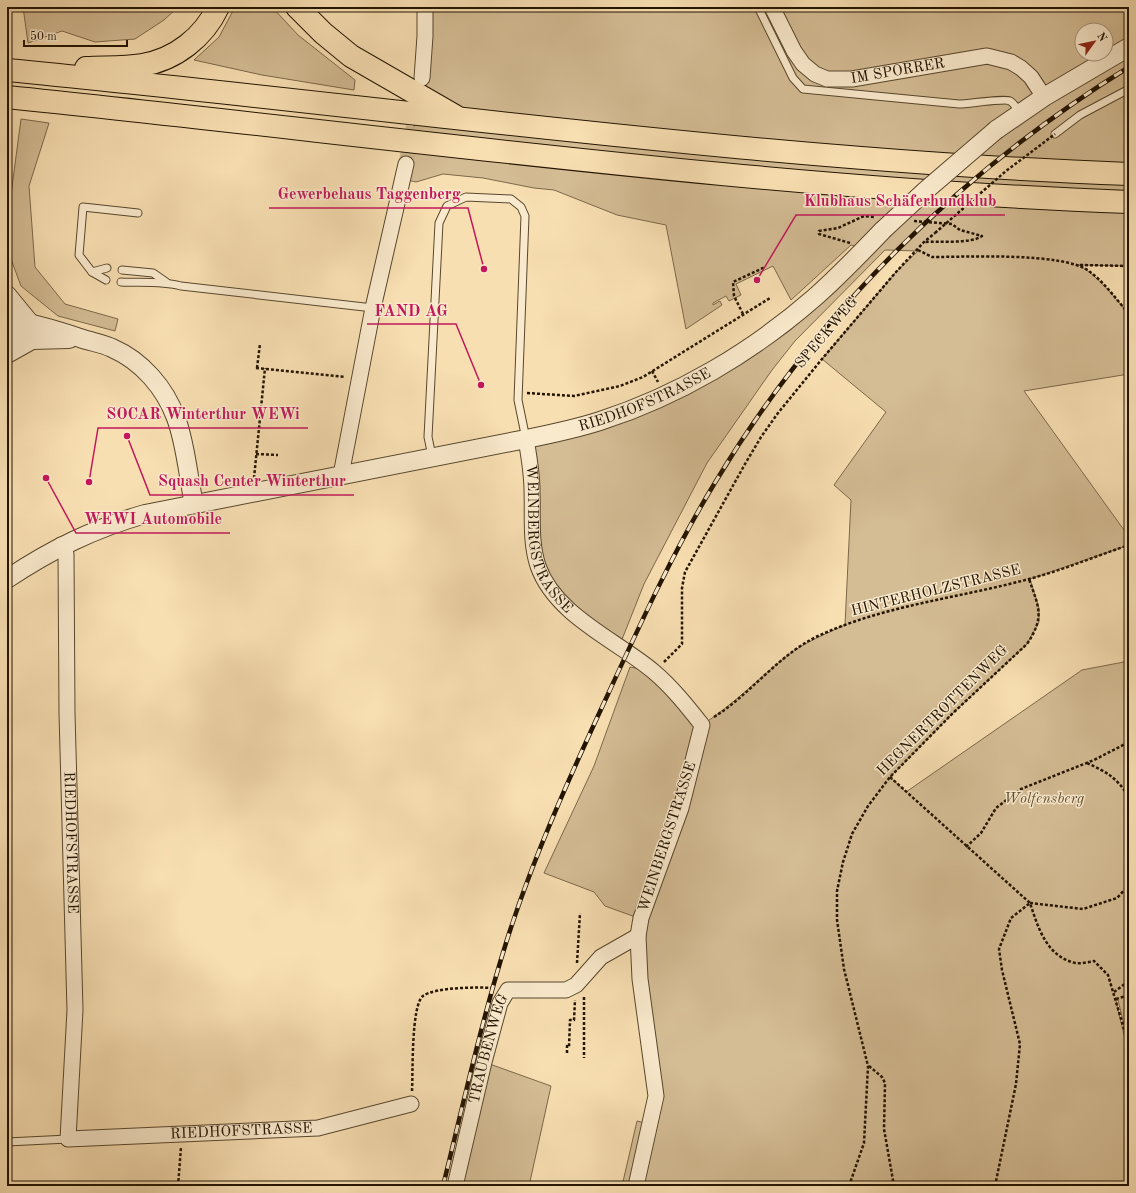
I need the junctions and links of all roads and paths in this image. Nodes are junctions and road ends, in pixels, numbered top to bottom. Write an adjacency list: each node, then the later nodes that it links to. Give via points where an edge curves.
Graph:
1 (218, 7): 7 (highway, via 209,23 192,41 178,52 155,62 131,66)
2 (297, 7): 13 (highway, via 351,56)
3 (425, 7): 8 (street)
4 (758, 7): 12 (lane, via 793,78 803,89 959,104 1006,99 1011,101)
5 (772, 7): 11 (street, IM SPORRER, via 803,64 815,74 827,79 852,79 987,56 1011,62 1021,68 1031,77)
6 (1129, 47): 11 (street, RIEDHOFSTRASSE)
7 (15, 71): 13 (highway)
8 (422, 78)
9 (1129, 89): 14 (lane, via 1080,115)
10 (10, 97): 17 (highway, via 735,175 885,188)
11 (1044, 97): 12 (street, RIEDHOFSTRASSE)
12 (1020, 113): 42 (street, RIEDHOFSTRASSE, bridge, via 996,130 925,191 814,298 767,336 664,395 625,412 577,428)
13 (463, 120): 16 (highway, via 819,156 962,167)
14 (1055, 134): 19 (path, SPECKWEG, bridge, via 1001,176)
15 (406, 164): 31 (street)
16 (1129, 174)
17 (1129, 202)
18 (138, 213): 25 (lane, via 83,207 79,255)
19 (918, 250): 20 (path, via 932,257 1034,259); 53 (path, SPECKWEG, via 819,362 761,437 685,572 682,588 682,644)
20 (1078, 265): 21 (path); 33 (path, via 1094,276)
21 (1129, 266)
22 (765, 267): 32 (path, via 734,282 734,296)
23 (107, 268): 25 (lane)
24 (122, 270): 28 (lane, via 153,273)
25 (92, 272): 26 (lane)
26 (106, 280)
27 (121, 282): 28 (lane)
28 (166, 282): 31 (lane, via 181,286)
29 (7, 295): 35 (street)
30 (770, 298): 32 (path)
31 (374, 308): 46 (street)
32 (743, 314): 41 (path, via 643,377 620,386 574,396)
33 (1129, 314)
34 (7, 319): 35 (street)
35 (31, 331): 36 (street); 38 (street); 48 (street, via 98,342 128,356 150,375 171,406 181,431)
36 (7, 335)
37 (260, 344): 39 (path, via 257,368)
38 (7, 354)
39 (265, 368): 40 (path); 43 (path)
40 (345, 377)
41 (518, 393): 42 (lane); 45 (lane, via 525,216 521,207 511,199 466,197 447,206 439,223 428,437)
42 (525, 434): 45 (street, RIEDHOFSTRASSE); 53 (street, WEINBERGSTRASSE, via 532,474 531,514 534,546 538,566 548,587 564,605 590,626)
43 (256, 454): 44 (path); 47 (path)
44 (278, 455)
45 (432, 458): 46 (street, RIEDHOFSTRASSE)
46 (341, 475): 48 (street, RIEDHOFSTRASSE)
47 (254, 481)
48 (194, 504): 49 (street, RIEDHOFSTRASSE, via 118,522)
49 (61, 545): 51 (street, RIEDHOFSTRASSE); 74 (street, RIEDHOFSTRASSE, via 66,554 67,713 75,1010)
50 (1129, 545): 52 (path, HINTERHOLZSTRASSE)
51 (7, 579)
52 (1030, 579): 54 (path, HINTERHOLZSTRASSE, via 908,607 817,636 789,654 726,710); 57 (path, HEGNERTROTTENWEG, via 1039,608 1039,622 1027,644 953,713)
53 (653, 671): 54 (street, WEINBERGSTRASSE, via 679,696)
54 (702, 725): 62 (street, WEINBERGSTRASSE, via 681,808 641,918)
55 (1129, 742): 56 (path)
56 (1086, 763): 58 (path, via 1108,772); 59 (path, via 1021,789 996,808 981,833)
57 (890, 777): 59 (path); 71 (path, HEGNERTROTTENWEG, via 868,806 852,834 837,890 841,950)
58 (1129, 797)
59 (966, 847): 61 (path)
60 (1129, 885): 61 (path, via 1118,898 1083,909)
61 (1030, 903): 66 (path, via 1039,931 1053,953 1076,963 1094,961 1108,975); 81 (path, via 1011,918 999,949 1020,1044 1016,1084)
62 (638, 936): 64 (street, via 600,957); 78 (street, WEINBERGSTRASSE, via 640,980 656,1096)
63 (1129, 981): 66 (path)
64 (576, 985): 69 (path, via 584,992); 77 (street, TRAUBENWEG, via 566,990 508,990 500,1004 484,1062)
65 (497, 988): 72 (path, via 464,988 432,992 418,1002)
66 (1114, 992): 68 (path)
67 (1129, 995): 68 (path)
68 (1116, 999): 70 (path, via 1127,1039)
69 (584, 1058)
70 (1129, 1063)
71 (868, 1066): 79 (path, HEGNERTROTTENWEG, via 864,1143); 80 (path, via 882,1077 886,1090 884,1129)
72 (411, 1104): 73 (street, RIEDHOFSTRASSE, via 318,1128)
73 (182, 1134): 74 (street, RIEDHOFSTRASSE); 76 (path)
74 (68, 1140): 75 (lane, RIEDHOFSTRASSE)
75 (7, 1142)
76 (178, 1186)
77 (455, 1186)
78 (636, 1186)
79 (848, 1186)
80 (894, 1186)
81 (995, 1186)

